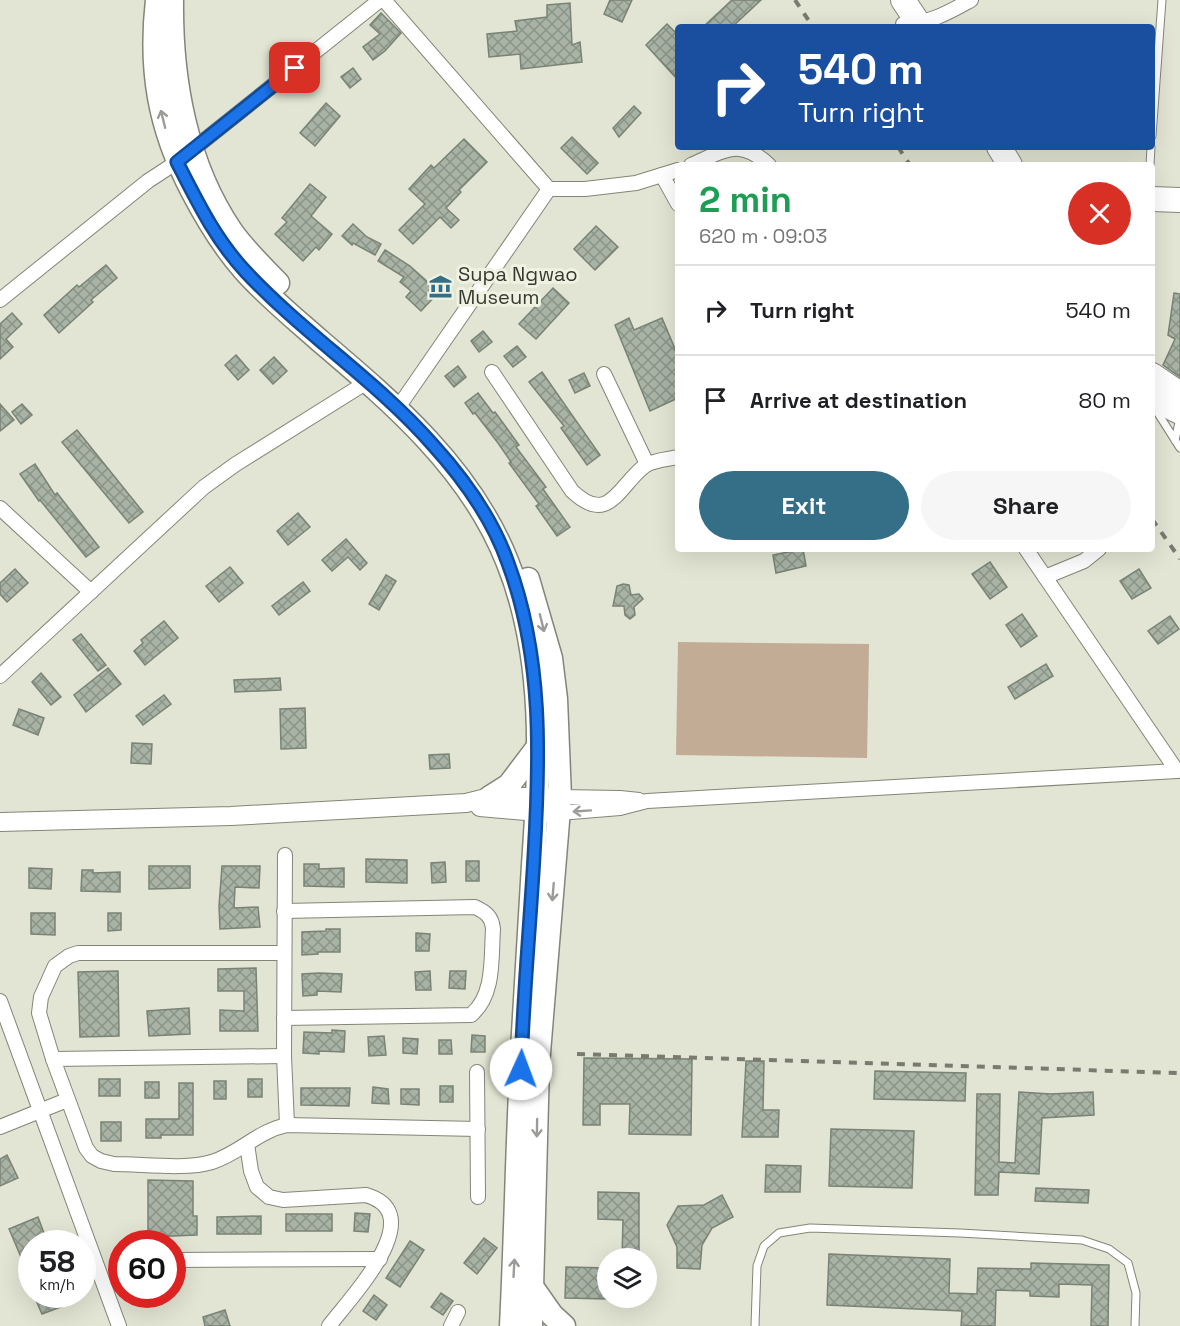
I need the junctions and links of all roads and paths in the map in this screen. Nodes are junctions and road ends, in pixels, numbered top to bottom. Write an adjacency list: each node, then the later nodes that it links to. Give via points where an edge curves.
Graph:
1 (157, 0): 15 (main road, one-way to 1, via 162,116 155,66)
2 (172, 0): 15 (main road)
3 (382, 0): 15 (street); 21 (street)
4 (887, 0): 8 (highway)
5 (903, 0): 9 (highway)
6 (971, 0): 10 (street)
7 (1162, 0): 11 (lane)
8 (910, 24)
9 (911, 24)
10 (917, 24)
11 (1155, 95)
12 (730, 150): 17 (street)
13 (748, 150): 18 (street)
14 (987, 150): 16 (highway)
15 (184, 156): 25 (street); 29 (main road, via 210,227 244,271); 32 (main road, via 201,173 233,233 257,261)
16 (1005, 160)
17 (698, 162)
18 (764, 162)
19 (675, 171): 20 (street)
20 (662, 175): 21 (street, via 636,183); 22 (street)
21 (549, 189): 32 (street)
22 (675, 199)
23 (1155, 200): 24 (highway)
24 (1180, 200)
25 (0, 300)
26 (492, 372): 39 (street, via 572,492 582,501 593,505 614,500)
27 (604, 374): 39 (street)
28 (1155, 377): 30 (highway)
29 (367, 382): 32 (main road); 44 (street, via 204,487)
30 (1180, 394)
31 (1155, 400): 34 (highway)
32 (402, 403): 46 (main road, via 463,482 507,561 531,651); 51 (main road, one-way to 51, via 450,444 478,480 522,561 551,658)
33 (1155, 410): 36 (lane)
34 (1180, 412)
35 (1180, 418): 36 (lane)
36 (1175, 440): 37 (lane)
37 (1180, 448)
38 (675, 458): 39 (street)
39 (647, 464)
40 (0, 508): 44 (street)
41 (1028, 552): 43 (street)
42 (1095, 552): 43 (street, via 1084,561)
43 (1045, 577): 47 (street)
44 (92, 592): 45 (street)
45 (0, 676)
46 (537, 748): 48 (main road, via 509,785); 50 (main road)
47 (1179, 772): 51 (street, via 647,801 620,798)
48 (490, 797): 49 (street); 50 (street)
49 (466, 803): 50 (street, via 482,808); 52 (street, via 231,816)
50 (537, 805): 51 (street); 75 (main road, one-way to 50)
51 (560, 805): 70 (main road, one-way to 70, via 538,1065)
52 (0, 822)
53 (285, 855): 54 (street)
54 (284, 911): 55 (street); 57 (street, via 475,907 489,915 493,929 487,991 480,1008 471,1015)
55 (284, 953): 57 (street); 59 (street, via 69,956 55,966 41,997 39,1014)
56 (0, 1001): 62 (street)
57 (284, 1018): 58 (street)
58 (284, 1056): 59 (street); 63 (street)
59 (53, 1059): 61 (street)
60 (477, 1072): 65 (street)
61 (67, 1100): 62 (street); 66 (street, via 86,1148 101,1161 197,1165)
62 (40, 1110): 64 (street); 72 (street)
63 (287, 1125): 65 (street); 66 (street, via 263,1132)
64 (0, 1127)
65 (478, 1129): 67 (street)
66 (247, 1144): 68 (street, via 257,1187 269,1197 283,1200 366,1195 383,1204 391,1215 392,1227)
67 (478, 1197)
68 (380, 1259): 69 (street); 73 (street)
69 (186, 1260)
70 (533, 1288): 76 (main road); 77 (main road)
71 (458, 1312): 74 (street)
72 (118, 1326)
73 (329, 1326)
74 (451, 1326)
75 (511, 1326)
76 (531, 1326)
77 (564, 1326)
78 (755, 1326): 79 (lane, via 757,1266 764,1246 779,1233 810,1228 1082,1239 1109,1249 1128,1263 1136,1293)
79 (1135, 1326)

